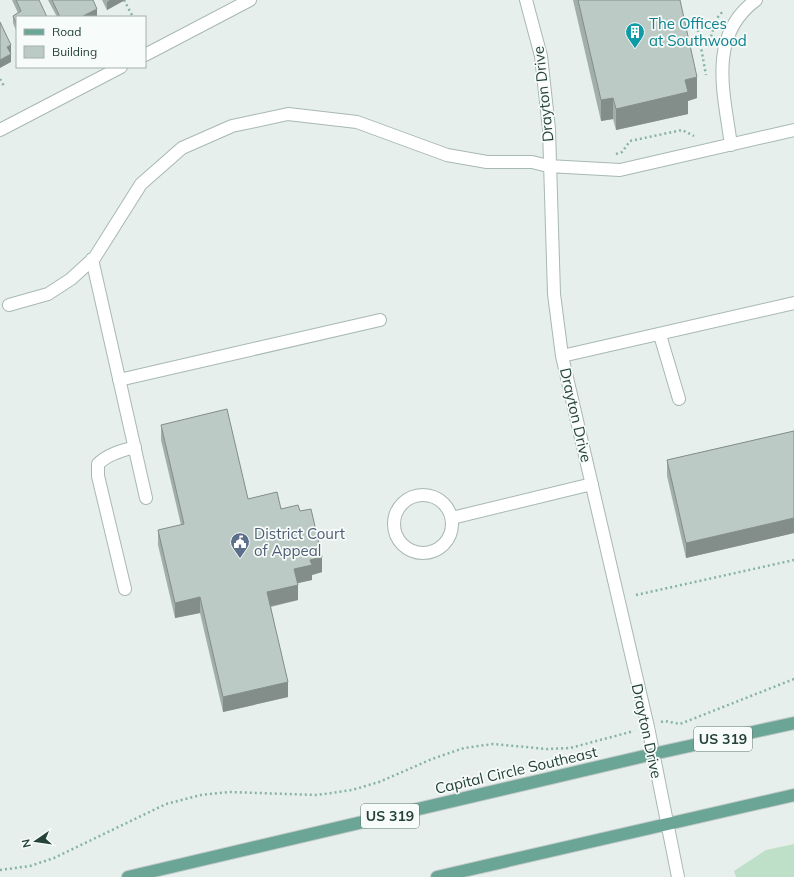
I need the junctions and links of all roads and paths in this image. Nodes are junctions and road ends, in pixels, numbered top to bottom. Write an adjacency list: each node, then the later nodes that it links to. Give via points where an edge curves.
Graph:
1 (124, 0): 5 (path)
2 (526, 0): 17 (street, Drayton Drive, via 542,56 548,129)
3 (756, 0): 15 (street, via 742,11 729,33 724,48 722,73)
4 (244, 1): 7 (street)
5 (132, 16)
6 (696, 20): 9 (path)
7 (146, 54)
8 (119, 68): 12 (street)
9 (707, 78)
10 (0, 79): 11 (path)
11 (4, 86)
12 (0, 130)
13 (794, 130): 15 (street)
14 (700, 135): 16 (path, via 693,136 682,130 630,141 622,152)
15 (731, 145): 17 (street, via 620,170)
16 (615, 154)
17 (548, 166): 18 (street, via 532,162 487,162 448,155 357,122 288,114 232,126 182,148 141,184); 23 (street, Drayton Drive, via 554,294)
18 (92, 259): 20 (street, via 71,279 48,294); 24 (street)
19 (794, 304): 22 (street)
20 (9, 305)
21 (380, 320): 24 (street)
22 (660, 335): 23 (street); 25 (street)
23 (562, 356): 27 (street, Drayton Drive)
24 (119, 380): 26 (street)
25 (679, 399)
26 (135, 447): 28 (street); 31 (street, via 115,452 98,464 98,476)
27 (592, 484): 29 (street); 35 (street, Drayton Drive)
28 (146, 498)
29 (452, 518): 29 (street, via 441,501 422,494 404,502 397,510 394,531 398,541 415,553 434,552 449,538)
30 (794, 560): 32 (path)
31 (125, 589)
32 (636, 595)
33 (794, 679): 35 (path, via 680,724 665,721)
34 (794, 723): 36 (main road, Capital Circle Southeast / US 319)
35 (648, 727): 36 (street, Drayton Drive); 39 (path, via 570,748 548,749 493,744 464,748 352,790 317,795 229,792 201,795 166,804 54,858 30,866)
36 (653, 754): 38 (street, Drayton Drive); 40 (main road, Capital Circle Southeast / US 319)
37 (794, 794): 38 (main road)
38 (667, 825): 41 (main road); 42 (street, Drayton Drive)
39 (0, 870)
40 (128, 877)
41 (438, 877)
42 (678, 877)

